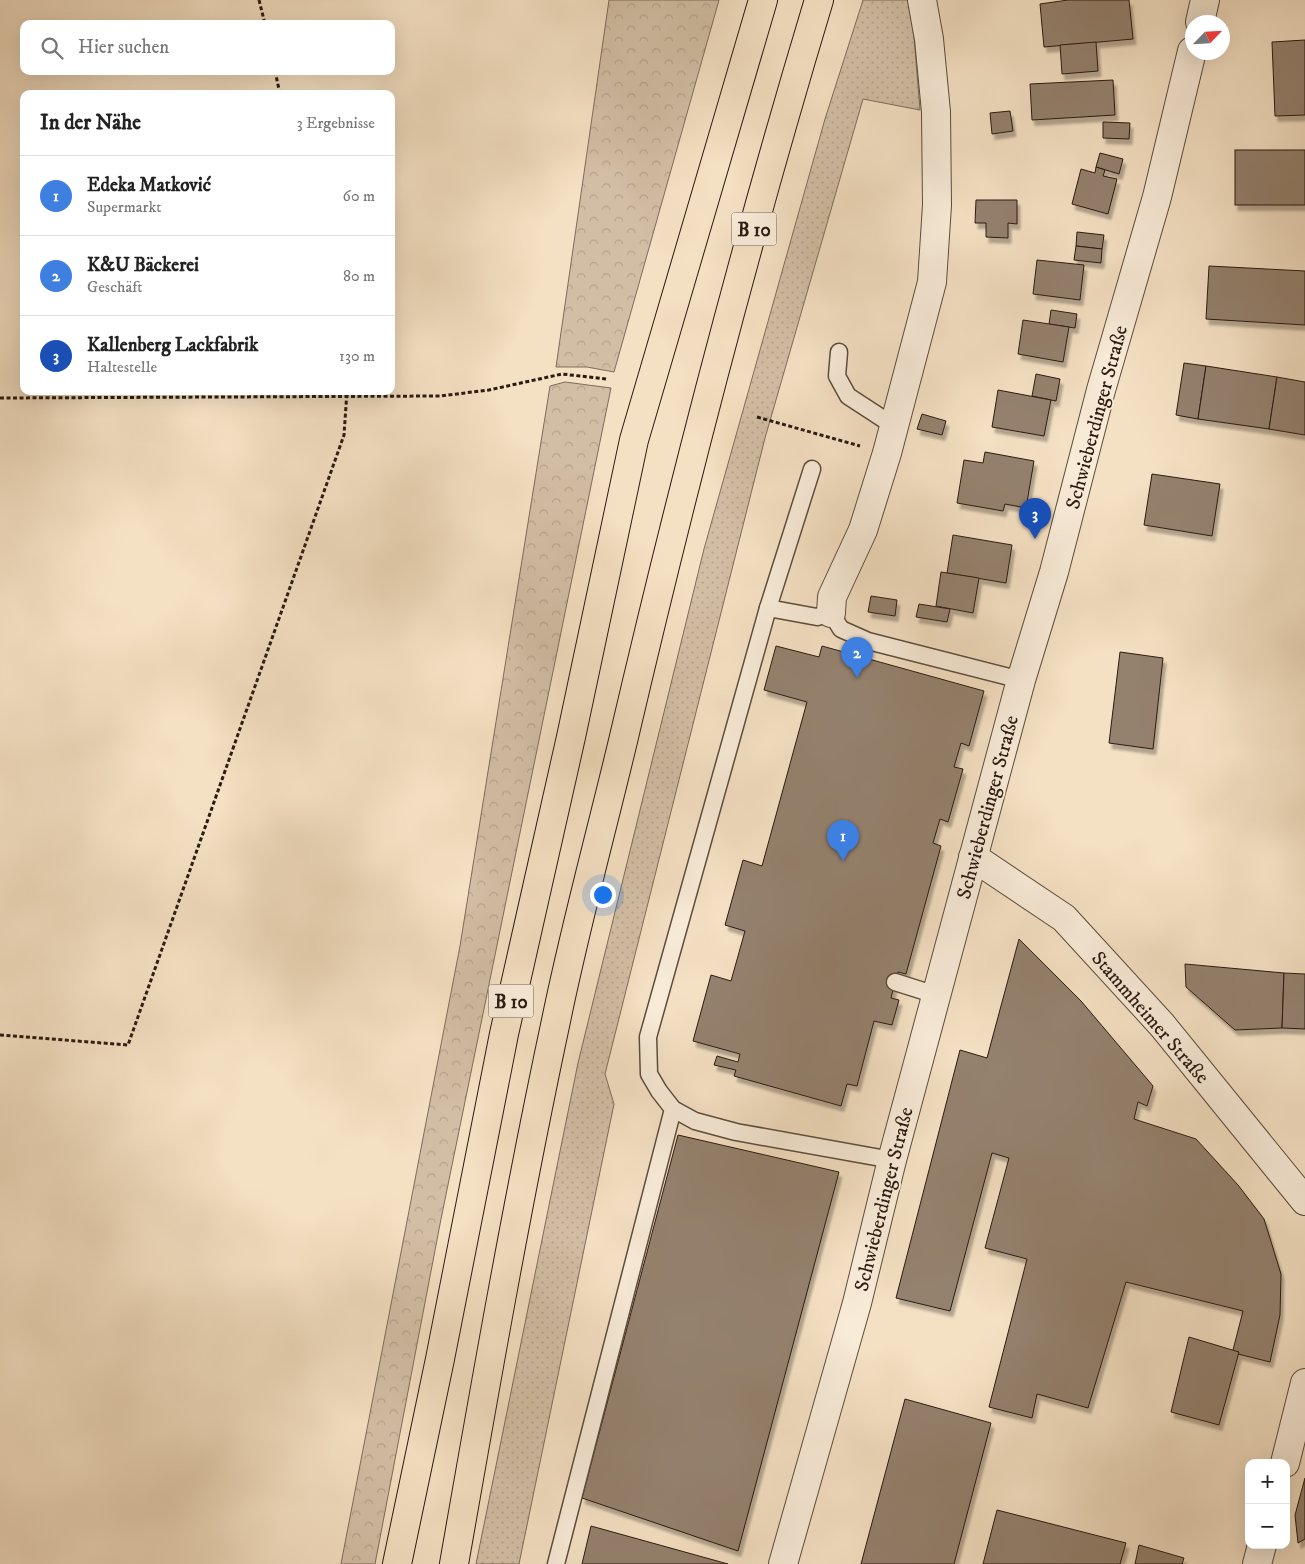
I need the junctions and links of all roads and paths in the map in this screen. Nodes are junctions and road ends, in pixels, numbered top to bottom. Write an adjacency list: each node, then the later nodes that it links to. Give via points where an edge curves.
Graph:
1 (259, 0): 7 (path)
2 (763, 0): 32 (highway, B 10, via 634,440 504,1034)
3 (819, 0): 33 (highway, B 10, via 712,383 647,636 557,1014)
4 (922, 0): 16 (street, via 930,39 936,112 937,205 932,282)
5 (1205, 0): 6 (street)
6 (1202, 15)
7 (264, 20)
8 (1190, 60): 21 (street, Schwieberdinger Straße, via 1157,197)
9 (276, 75): 10 (path)
10 (279, 90)
11 (838, 352): 16 (lane, via 837,376 848,396)
12 (606, 379): 13 (path, via 562,374 489,390 440,396)
13 (348, 397): 14 (path); 25 (path, via 344,435 128,1045)
14 (0, 398)
15 (758, 417): 17 (path)
16 (894, 426): 17 (street)
17 (887, 453): 20 (street, via 863,530 832,597)
18 (812, 469): 19 (lane)
19 (768, 608): 20 (lane, via 817,617); 26 (lane, via 648,1038 649,1074)
20 (831, 613): 21 (lane, via 842,629 868,641)
21 (1022, 680): 22 (street, Schwieberdinger Straße)
22 (973, 856): 24 (street, Schwieberdinger Straße); 28 (street, Stammheimer Straße, via 1064,918 1162,1025)
23 (895, 982): 24 (lane)
24 (936, 995): 27 (street, Schwieberdinger Straße)
25 (0, 1035)
26 (673, 1109): 27 (lane, via 695,1121 736,1132); 34 (lane)
27 (892, 1160): 35 (street, Schwieberdinger Straße, via 857,1303)
28 (1305, 1201)
29 (1304, 1392): 30 (street)
30 (1286, 1459)
31 (1261, 1549): 36 (street)
32 (397, 1564)
33 (454, 1564)
34 (556, 1564)
35 (784, 1564)
36 (1257, 1564)

